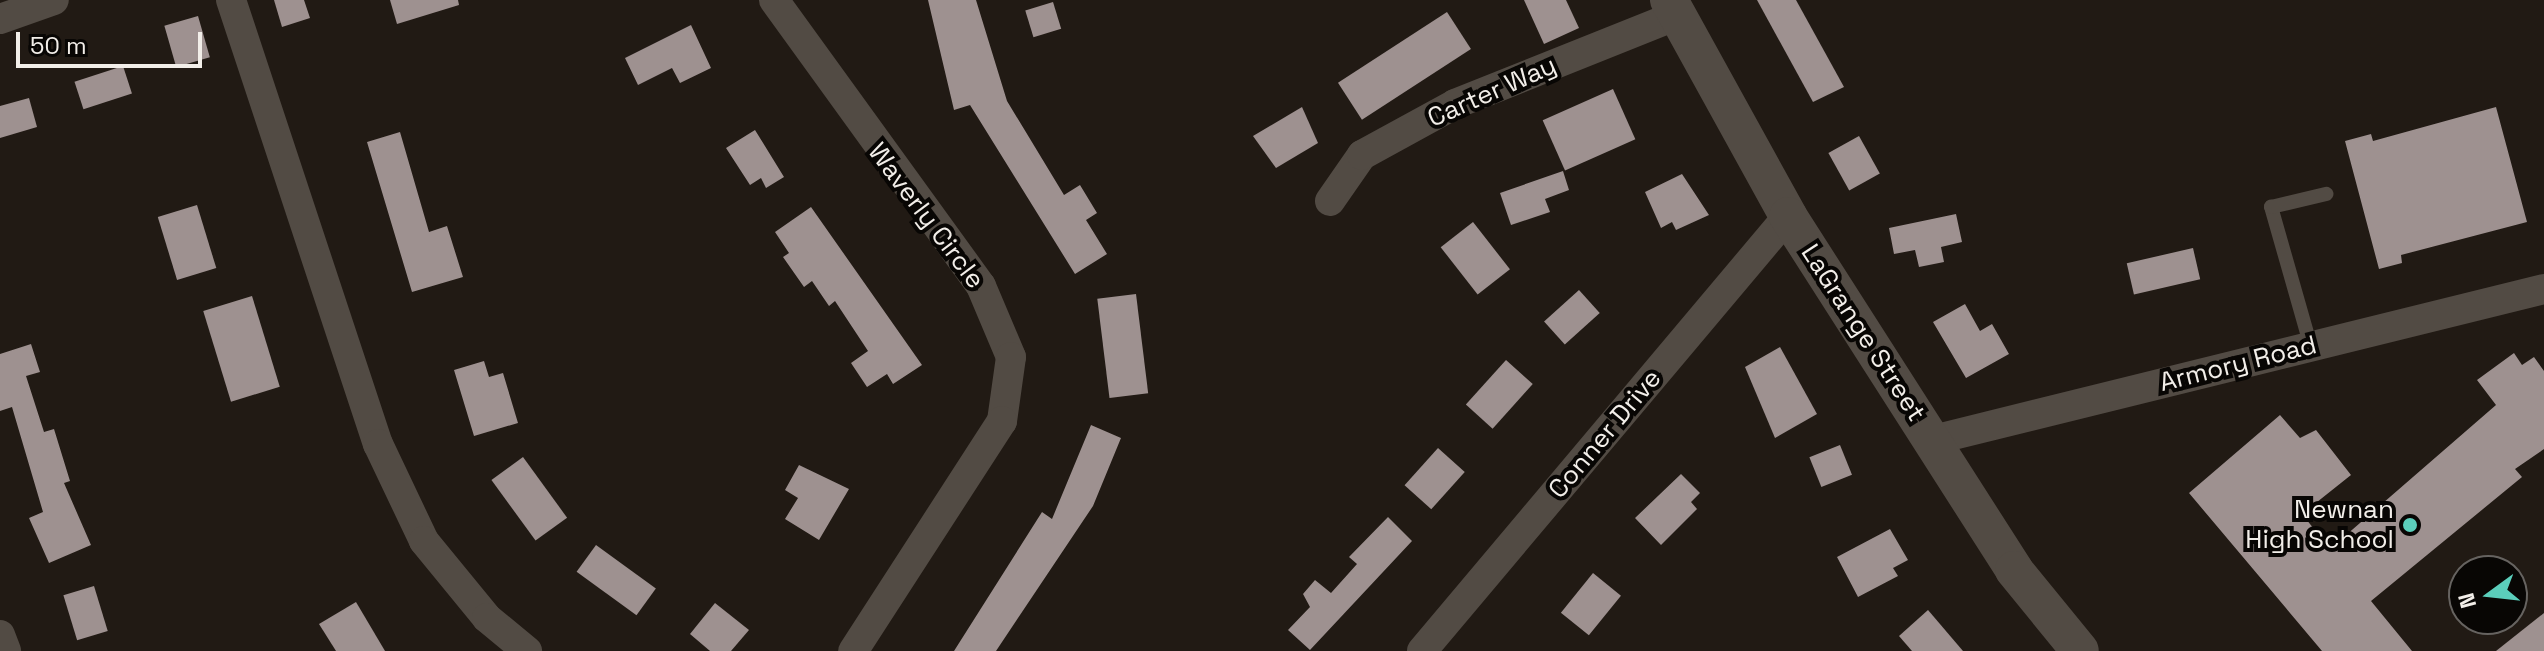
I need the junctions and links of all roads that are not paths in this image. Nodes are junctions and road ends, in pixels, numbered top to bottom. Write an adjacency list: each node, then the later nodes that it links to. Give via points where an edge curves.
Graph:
1 (54, 0): 5 (street)
2 (231, 0): 14 (street, via 378,444 424,541 487,618)
3 (774, 0): 15 (street, Waverly Circle, via 981,286 1011,357 1002,421)
4 (1673, 8): 7 (street, Carter Way, via 1455,104 1362,155); 8 (street, LaGrange Street)
5 (0, 19)
6 (2326, 194): 10 (lane, via 2271,207)
7 (1330, 201)
8 (1788, 216): 11 (street, LaGrange Street); 16 (street, Conner Drive)
9 (2544, 289): 10 (street, Armory Road)
10 (2311, 347): 11 (street, Armory Road)
11 (1933, 440): 17 (street, LaGrange Street, via 2014,570)
12 (0, 635): 13 (street)
13 (6, 651)
14 (527, 651)
15 (853, 651)
16 (1422, 651)
17 (2080, 651)

